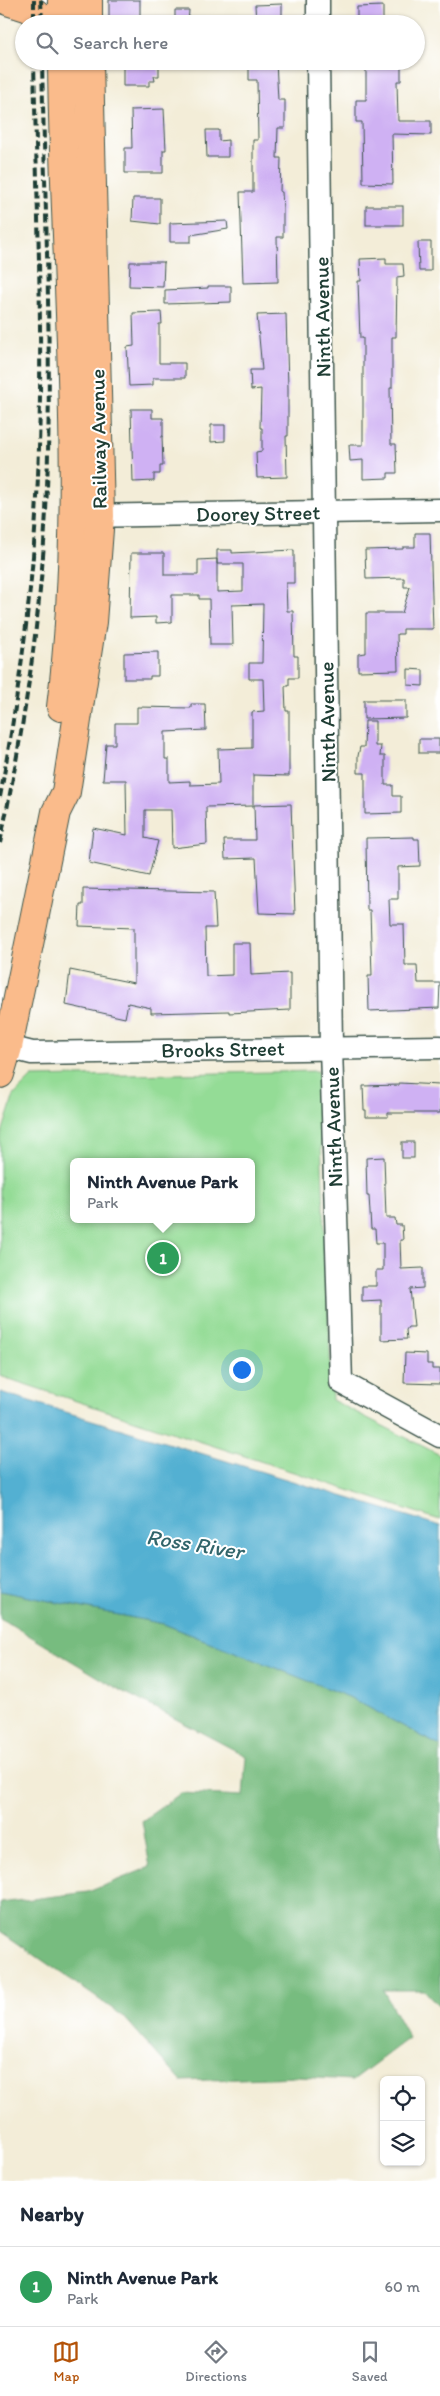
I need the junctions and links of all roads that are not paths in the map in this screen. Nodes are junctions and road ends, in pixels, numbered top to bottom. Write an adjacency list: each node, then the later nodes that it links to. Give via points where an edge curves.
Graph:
1 (62, 0): 6 (main road)
2 (88, 0): 7 (main road)
3 (318, 0): 8 (street)
4 (12, 2): 5 (main road)
5 (38, 15)
6 (62, 15)
7 (88, 15)
8 (318, 15)
9 (62, 70): 14 (main road, Railway Avenue)
10 (89, 70): 14 (main road, Railway Avenue)
11 (318, 70): 13 (street, Ninth Avenue)
12 (440, 510): 13 (street, Doorey Street)
13 (325, 512): 14 (street, Doorey Street); 16 (street, Ninth Avenue)
14 (87, 516): 15 (main road, Railway Avenue, via 92,622 83,686 66,792 56,812)
15 (8, 1047): 16 (street, Brooks Street, via 32,1052); 18 (main road, Railway Avenue)
16 (331, 1047): 17 (street, Brooks Street); 19 (street, Ninth Avenue, via 341,1382)
17 (440, 1047)
18 (0, 1074)
19 (440, 1436)

